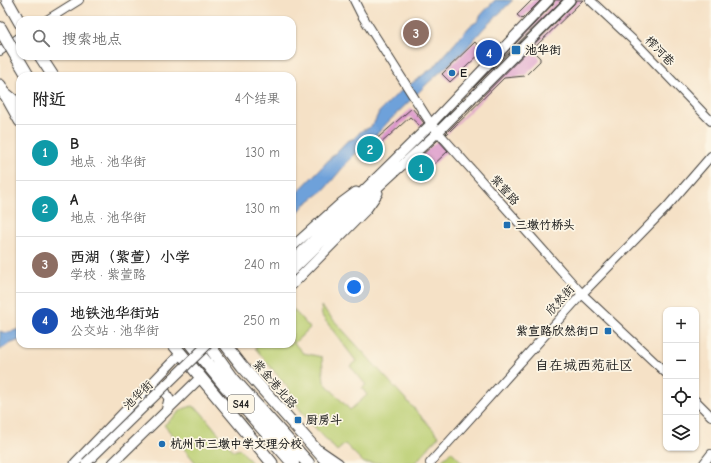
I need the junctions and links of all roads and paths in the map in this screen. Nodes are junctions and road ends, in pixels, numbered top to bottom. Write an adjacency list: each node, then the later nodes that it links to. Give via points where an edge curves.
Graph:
1 (8, 0): 7 (main road)
2 (79, 0): 8 (street)
3 (354, 0): 25 (street, 紫萱路)
4 (549, 0): 25 (main road)
5 (570, 0): 26 (main road)
6 (590, 0): 24 (street, 榨河巷)
7 (16, 16)
8 (53, 16)
9 (0, 28): 15 (highway, bridge)
10 (16, 37): 12 (street)
11 (16, 39): 14 (street)
12 (0, 40)
13 (0, 43): 18 (highway)
14 (0, 51)
15 (16, 55)
16 (19, 60): 19 (highway, bridge)
17 (43, 60): 20 (main road)
18 (16, 72)
19 (26, 72)
20 (50, 72)
21 (2, 89): 22 (highway); 23 (main road)
22 (16, 102)
23 (16, 114)
24 (711, 120)
25 (431, 124): 26 (street, 紫萱路); 28 (main road)
26 (438, 132): 28 (main road); 34 (street, 紫萱路)
27 (711, 156): 34 (street, 欣然街)
28 (385, 176): 29 (main road); 30 (main road, via 341,203); 33 (main road, via 366,210)
29 (370, 190): 31 (main road); 32 (main road)
30 (296, 243)
31 (296, 257)
32 (296, 267)
33 (296, 281)
34 (582, 294): 42 (street, 紫萱路); 59 (street, 欣然街)
35 (177, 348): 41 (main road)
36 (194, 348): 55 (highway, S44)
37 (204, 348): 51 (main road, 池华街, bridge)
38 (211, 348): 56 (highway, S44, via 233,379)
39 (211, 348): 52 (main road, 池华街)
40 (231, 348): 48 (main road, 紫金港北路)
41 (181, 353): 43 (main road); 44 (main road)
42 (663, 370)
43 (201, 377): 46 (main road); 54 (main road)
44 (142, 394): 46 (main road, via 153,388 164,389 169,399); 50 (main road)
45 (699, 404): 47 (street)
46 (165, 412): 53 (main road)
47 (711, 416)
48 (308, 441): 57 (main road, 紫金港北路); 58 (street, 紫金港北路)
49 (711, 454): 60 (street)
50 (75, 463)
51 (86, 463)
52 (95, 463)
53 (114, 463)
54 (272, 463)
55 (293, 463)
56 (308, 463)
57 (328, 463)
58 (339, 463)
59 (430, 463)
60 (704, 463)

